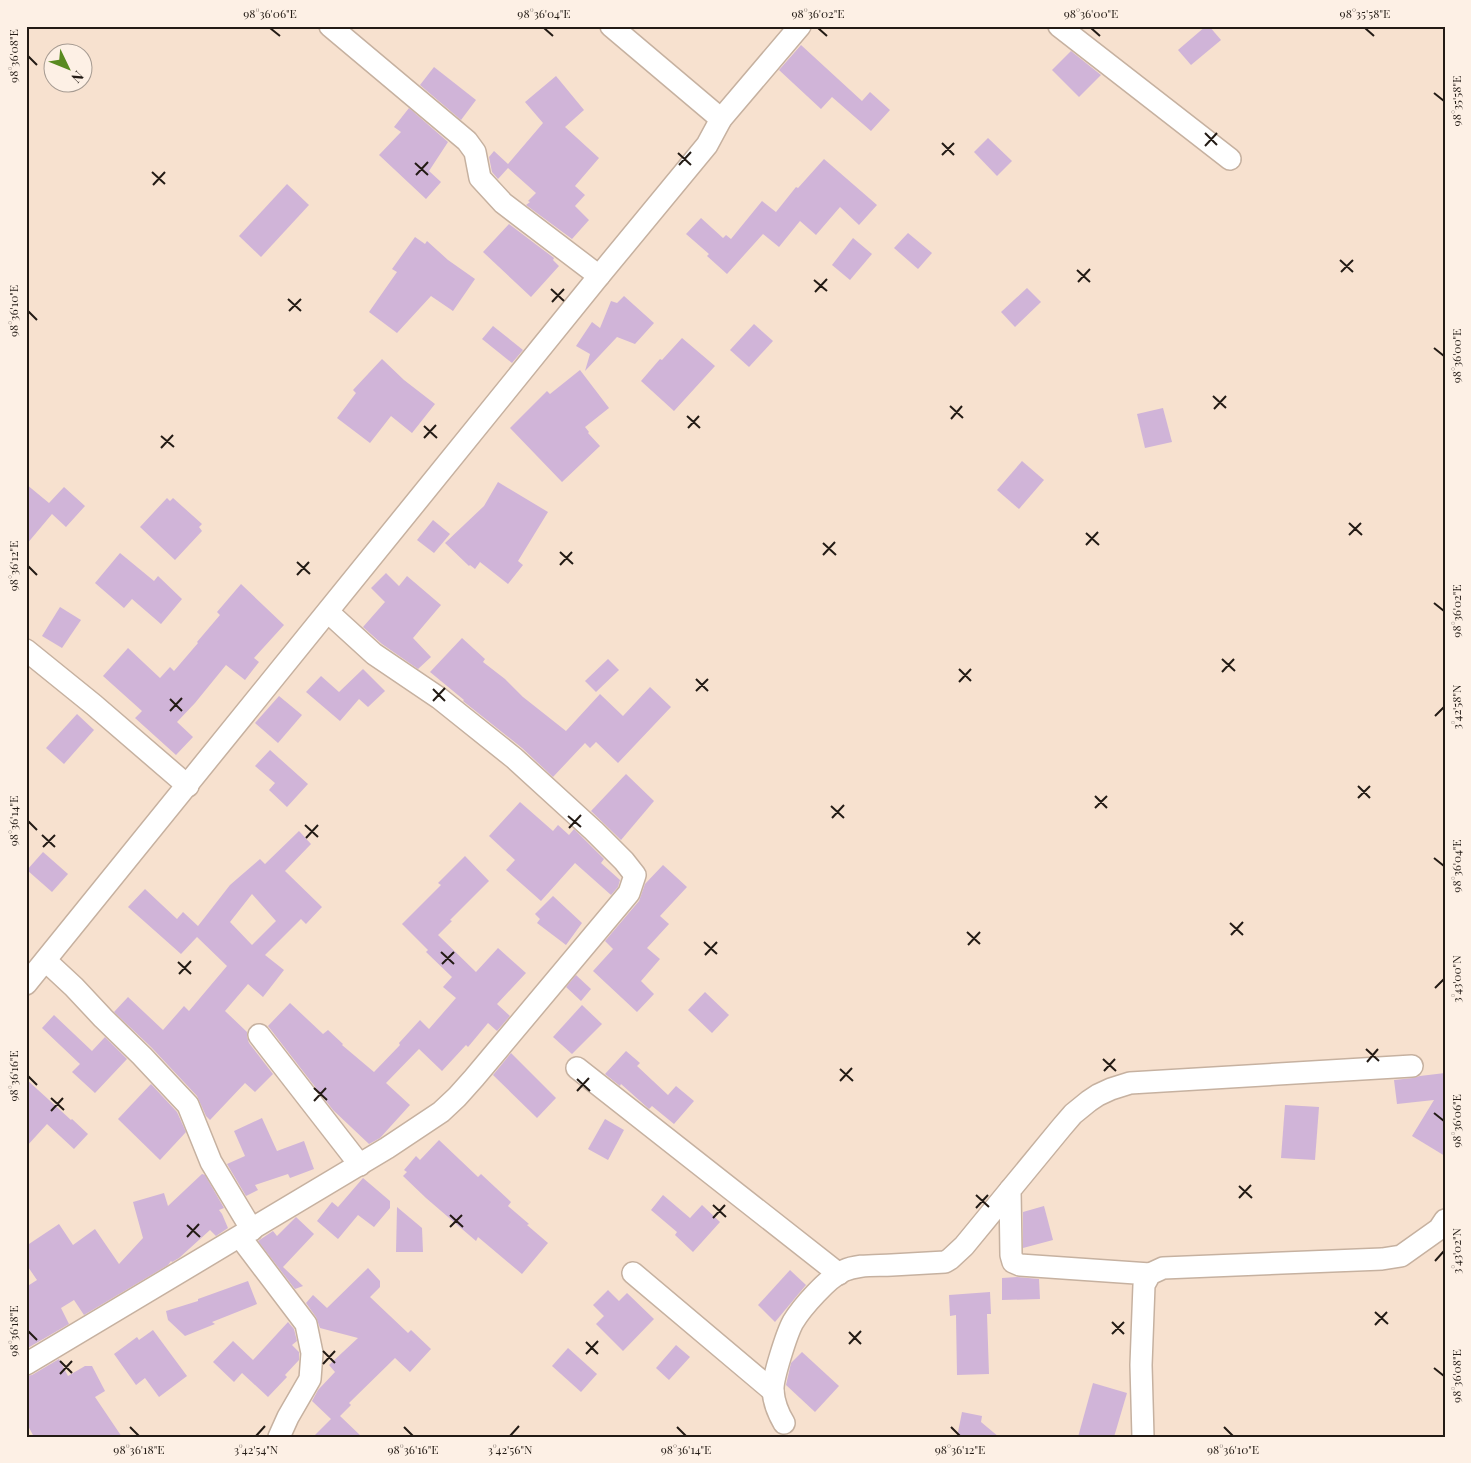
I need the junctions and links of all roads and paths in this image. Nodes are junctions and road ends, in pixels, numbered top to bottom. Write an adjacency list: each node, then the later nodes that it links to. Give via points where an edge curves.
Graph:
1 (330, 26): 7 (street, via 467,141 475,152 480,178 503,203)
2 (611, 26): 5 (street)
3 (800, 26): 5 (street)
4 (1059, 26): 6 (street)
5 (720, 119): 7 (street, via 707,145)
6 (1230, 159)
7 (599, 276): 8 (street)
8 (328, 612): 10 (street); 16 (street, via 374,654 439,698 514,758 594,831 635,875 629,893 457,1097 441,1112)
9 (26, 650): 10 (street)
10 (188, 786): 11 (street)
11 (46, 961): 12 (street); 19 (street, via 188,1105 211,1162)
12 (26, 984)
13 (259, 1035): 16 (street)
14 (1412, 1066): 17 (street, via 1130,1083 1089,1100 1073,1114)
15 (577, 1068): 21 (street)
16 (360, 1165): 19 (street)
17 (1010, 1190): 21 (street, via 964,1246 945,1262 858,1266); 22 (street, via 1011,1255 1016,1264)
18 (1445, 1220): 22 (street, via 1421,1243 1401,1256 1391,1258 1163,1268)
19 (246, 1233): 23 (street); 26 (street, via 306,1324 312,1354 310,1379)
20 (633, 1274): 24 (street)
21 (839, 1274): 24 (street, via 811,1299 793,1323 775,1375)
22 (1150, 1274): 27 (street, via 1144,1285)
23 (26, 1364)
24 (773, 1391): 25 (street, via 777,1413)
25 (784, 1423)
26 (279, 1437)
27 (1142, 1437)

